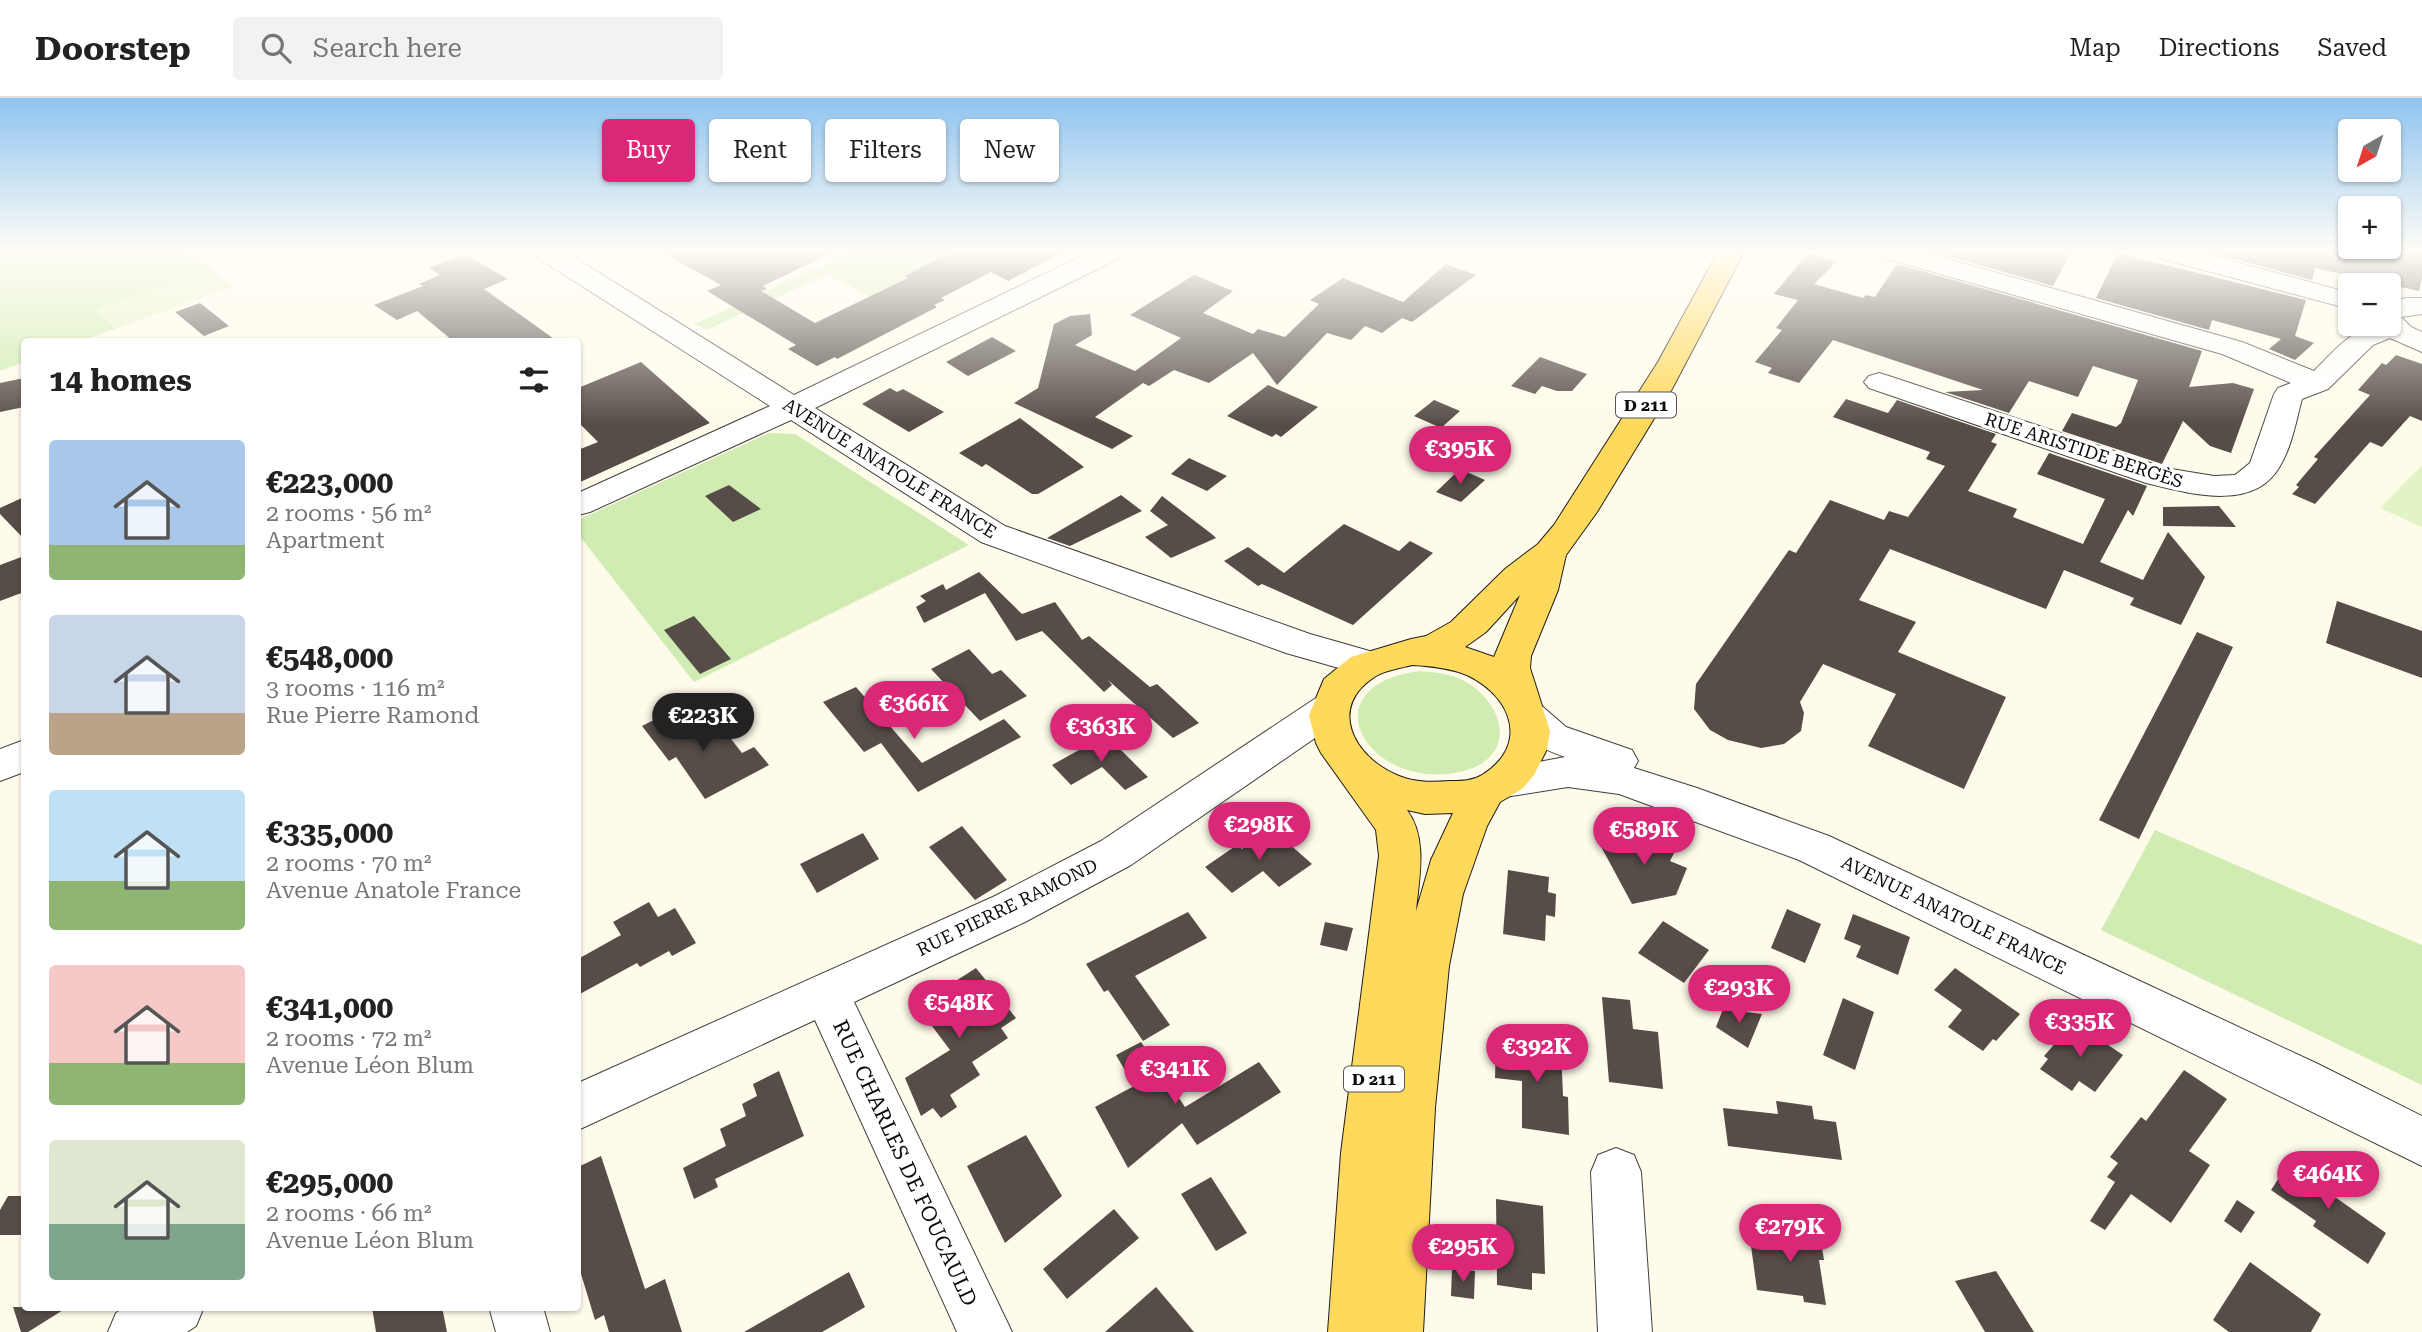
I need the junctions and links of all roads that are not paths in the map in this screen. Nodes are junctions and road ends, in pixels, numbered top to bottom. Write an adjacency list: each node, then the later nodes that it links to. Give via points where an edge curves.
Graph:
1 (638, 310): 10 (street, AVENUE ANATOLE FRANCE)
2 (992, 310): 10 (street)
3 (1703, 310): 12 (main road, D 211, via 1623,445)
4 (2096, 310): 9 (street, via 2232,348)
5 (2401, 326): 7 (street)
6 (2366, 336): 9 (street)
7 (2422, 343)
8 (1879, 382): 9 (street, RUE ARISTIDE BERGÈS, via 2157,476 2200,486 2239,484 2256,478 2289,394)
9 (2318, 383)
10 (791, 407): 11 (street); 14 (street, AVENUE ANATOLE FRANCE, via 993,534 1299,644)
11 (581, 504)
12 (1550, 552): 13 (main road, D 211, via 1514,579 1468,629); 15 (main road, D 211, via 1513,656 1511,668)
13 (1423, 652): 14 (main road, via 1388,656); 15 (main road, via 1477,665 1500,679)
14 (1346, 686): 16 (street, RUE PIERRE RAMOND); 18 (main road, via 1329,734)
15 (1523, 707): 20 (main road, via 1531,741 1523,764); 23 (street, AVENUE ANATOLE FRANCE, via 1552,737 1573,747 1689,782 1822,831 2308,1060)
16 (1270, 751): 18 (street, RUE PIERRE RAMOND, via 1300,750); 21 (street, RUE PIERRE RAMOND, via 1234,770 1116,853 1010,909)
17 (21, 756): 19 (street)
18 (1349, 763): 20 (main road, via 1384,788 1417,798 1451,800); 31 (main road, D 211, via 1396,826 1400,856 1366,1153)
19 (0, 766)
20 (1494, 788): 24 (street, AVENUE ANATOLE FRANCE, via 1568,772 1591,773 1683,799 1814,848); 32 (main road, D 211, via 1471,815 1434,918 1420,998 1406,1146)
21 (826, 993): 22 (street, RUE PIERRE RAMOND); 30 (street, RUE CHARLES DE FOUCAULD)
22 (581, 1106)
23 (2422, 1119)
24 (2422, 1142)
25 (1616, 1172): 33 (street)
26 (170, 1311): 28 (street)
27 (517, 1311): 29 (street)
28 (135, 1332)
29 (523, 1332)
30 (985, 1332)
31 (1355, 1332)
32 (1396, 1332)
33 (1625, 1332)

